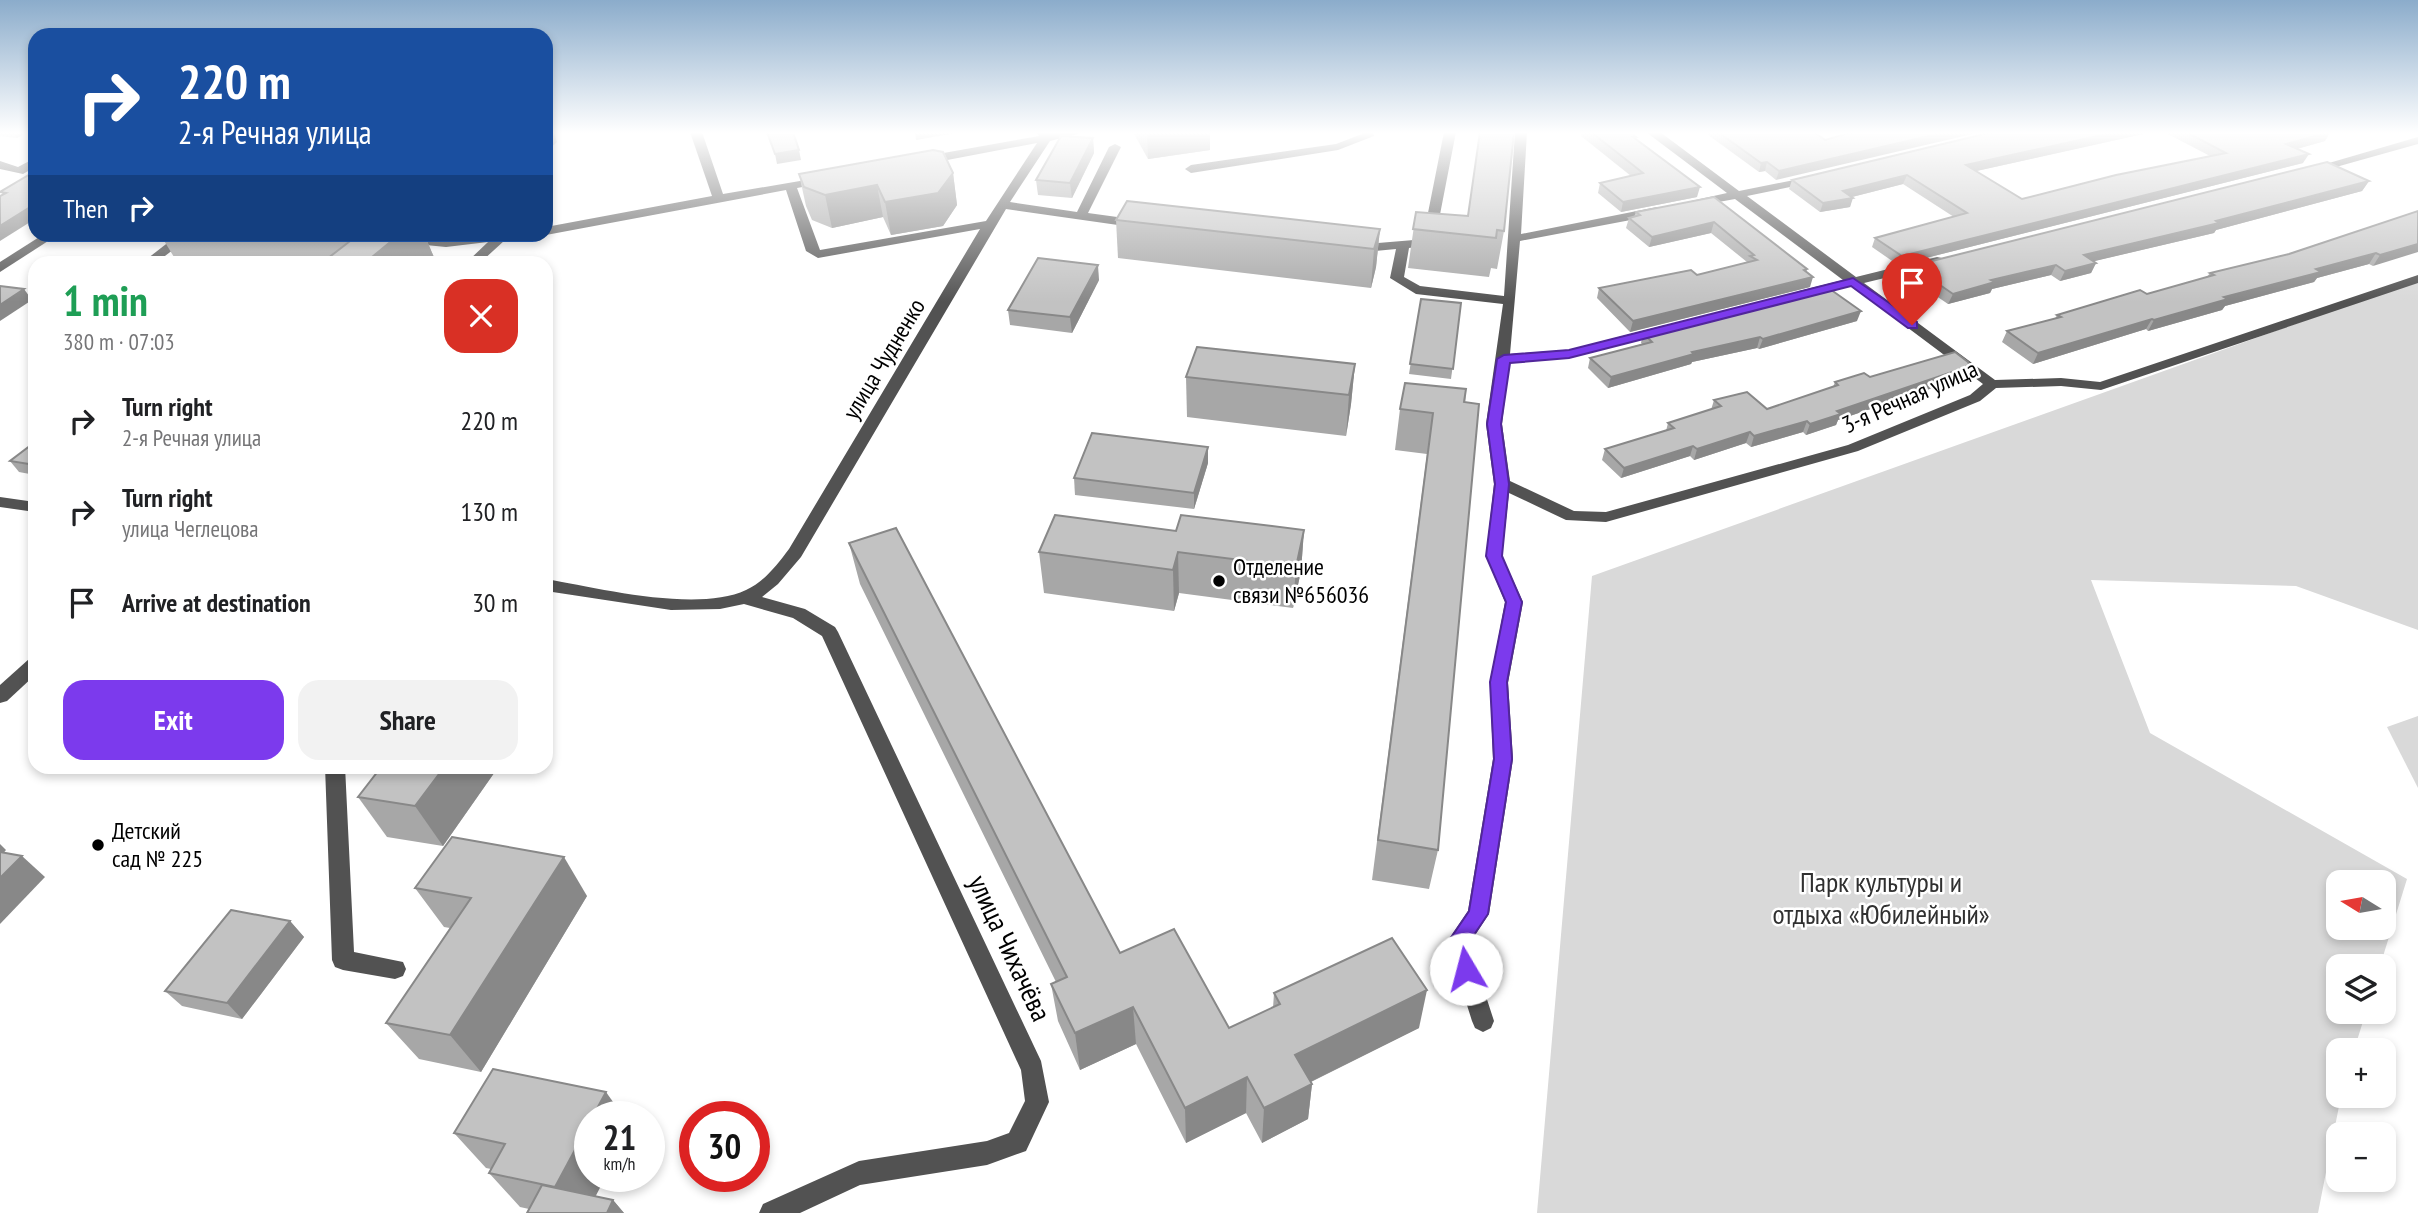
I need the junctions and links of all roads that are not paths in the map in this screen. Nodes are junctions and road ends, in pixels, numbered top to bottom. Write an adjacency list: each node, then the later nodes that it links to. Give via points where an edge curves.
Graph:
1 (716, 189): 11 (street)
2 (770, 189): 11 (street)
3 (791, 189): 14 (street, via 812,251 818,254)
4 (1012, 189): 12 (street, улица Чудненко)
5 (1094, 189): 13 (street)
6 (1439, 189): 23 (street, via 1430,235)
7 (1517, 189): 17 (street)
8 (1725, 189): 10 (street)
9 (1767, 189): 10 (street)
10 (1735, 196): 17 (street); 30 (street)
11 (719, 198): 16 (street)
12 (1002, 205): 13 (street); 14 (street, улица Чудненко)
13 (1080, 217): 15 (street)
14 (990, 224): 40 (street, улица Чудненко, via 795,553 773,580)
15 (1148, 225)
16 (553, 230)
17 (1513, 239): 32 (street)
18 (40, 242): 28 (street)
19 (177, 242): 25 (street)
20 (436, 242): 21 (street)
21 (459, 242)
22 (496, 242): 26 (street)
23 (1403, 245): 24 (street); 32 (street, via 1397,278 1403,285)
24 (1336, 247)
25 (157, 256)
26 (481, 256)
27 (1946, 258): 30 (street)
28 (0, 268)
29 (2418, 279): 35 (street, 3-я Речная улица, via 2101,386)
30 (1853, 281): 31 (street); 35 (street)
31 (1785, 299)
32 (1510, 301): 34 (street)
33 (1677, 326): 34 (street, via 1569,354)
34 (1504, 359): 36 (street, via 1494,424)
35 (1992, 384): 36 (street, 3-я Речная улица, via 1975,398 1853,448 1606,517 1572,516)
36 (1502, 484): 45 (street, via 1494,556 1514,602 1499,682 1503,759 1478,914 1458,942)
37 (0, 502): 38 (street)
38 (28, 506)
39 (553, 586): 40 (street, via 665,603 711,604)
40 (745, 598): 46 (street, улица Чихачёва, via 799,613 828,632 1033,1069 1037,1102 1017,1142 986,1153 859,1174)
41 (28, 670): 42 (street)
42 (0, 696)
43 (335, 774): 44 (street, via 343,960)
44 (394, 969)
45 (1483, 1021)
46 (772, 1213)

